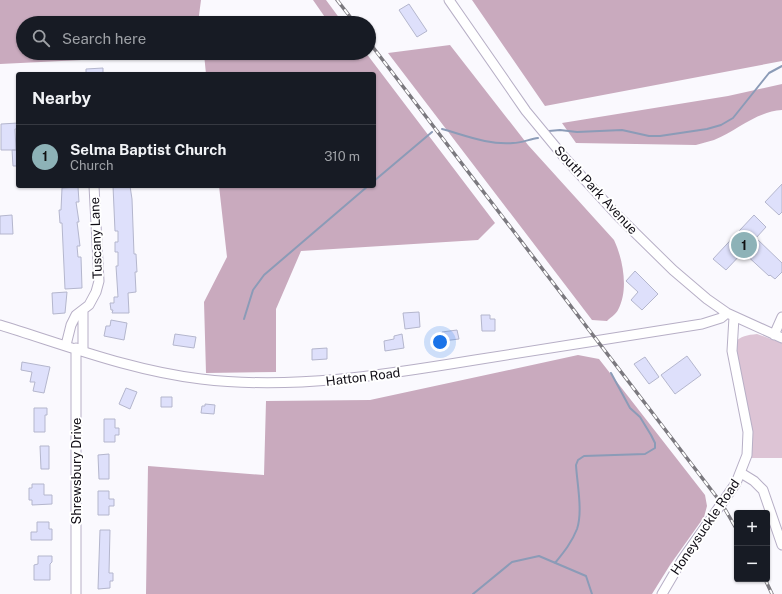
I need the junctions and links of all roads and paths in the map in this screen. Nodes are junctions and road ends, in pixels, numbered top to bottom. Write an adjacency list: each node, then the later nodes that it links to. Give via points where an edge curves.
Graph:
1 (449, 0): 4 (street, South Park Avenue, via 526,111 564,158 673,270)
2 (94, 188): 3 (street, Tuscany Lane, via 99,281 89,305)
3 (83, 310): 8 (street, Tuscany Lane, via 76,315 71,325); 9 (street)
4 (730, 315): 7 (street, South Park Avenue); 9 (street, Hatton Road, via 702,324 405,372 319,382 264,383 200,379 152,370); 10 (street, Honeysuckle Road, via 732,351 746,419 748,444)
5 (782, 317): 7 (street)
6 (0, 325): 8 (street, Hatton Road)
7 (778, 337)
8 (66, 345): 9 (street, Hatton Road)
9 (79, 349): 12 (street, Shrewsbury Drive)
10 (741, 473): 11 (street, via 763,490); 13 (street, Honeysuckle Road)
11 (782, 545)
12 (76, 594)
13 (662, 594)

